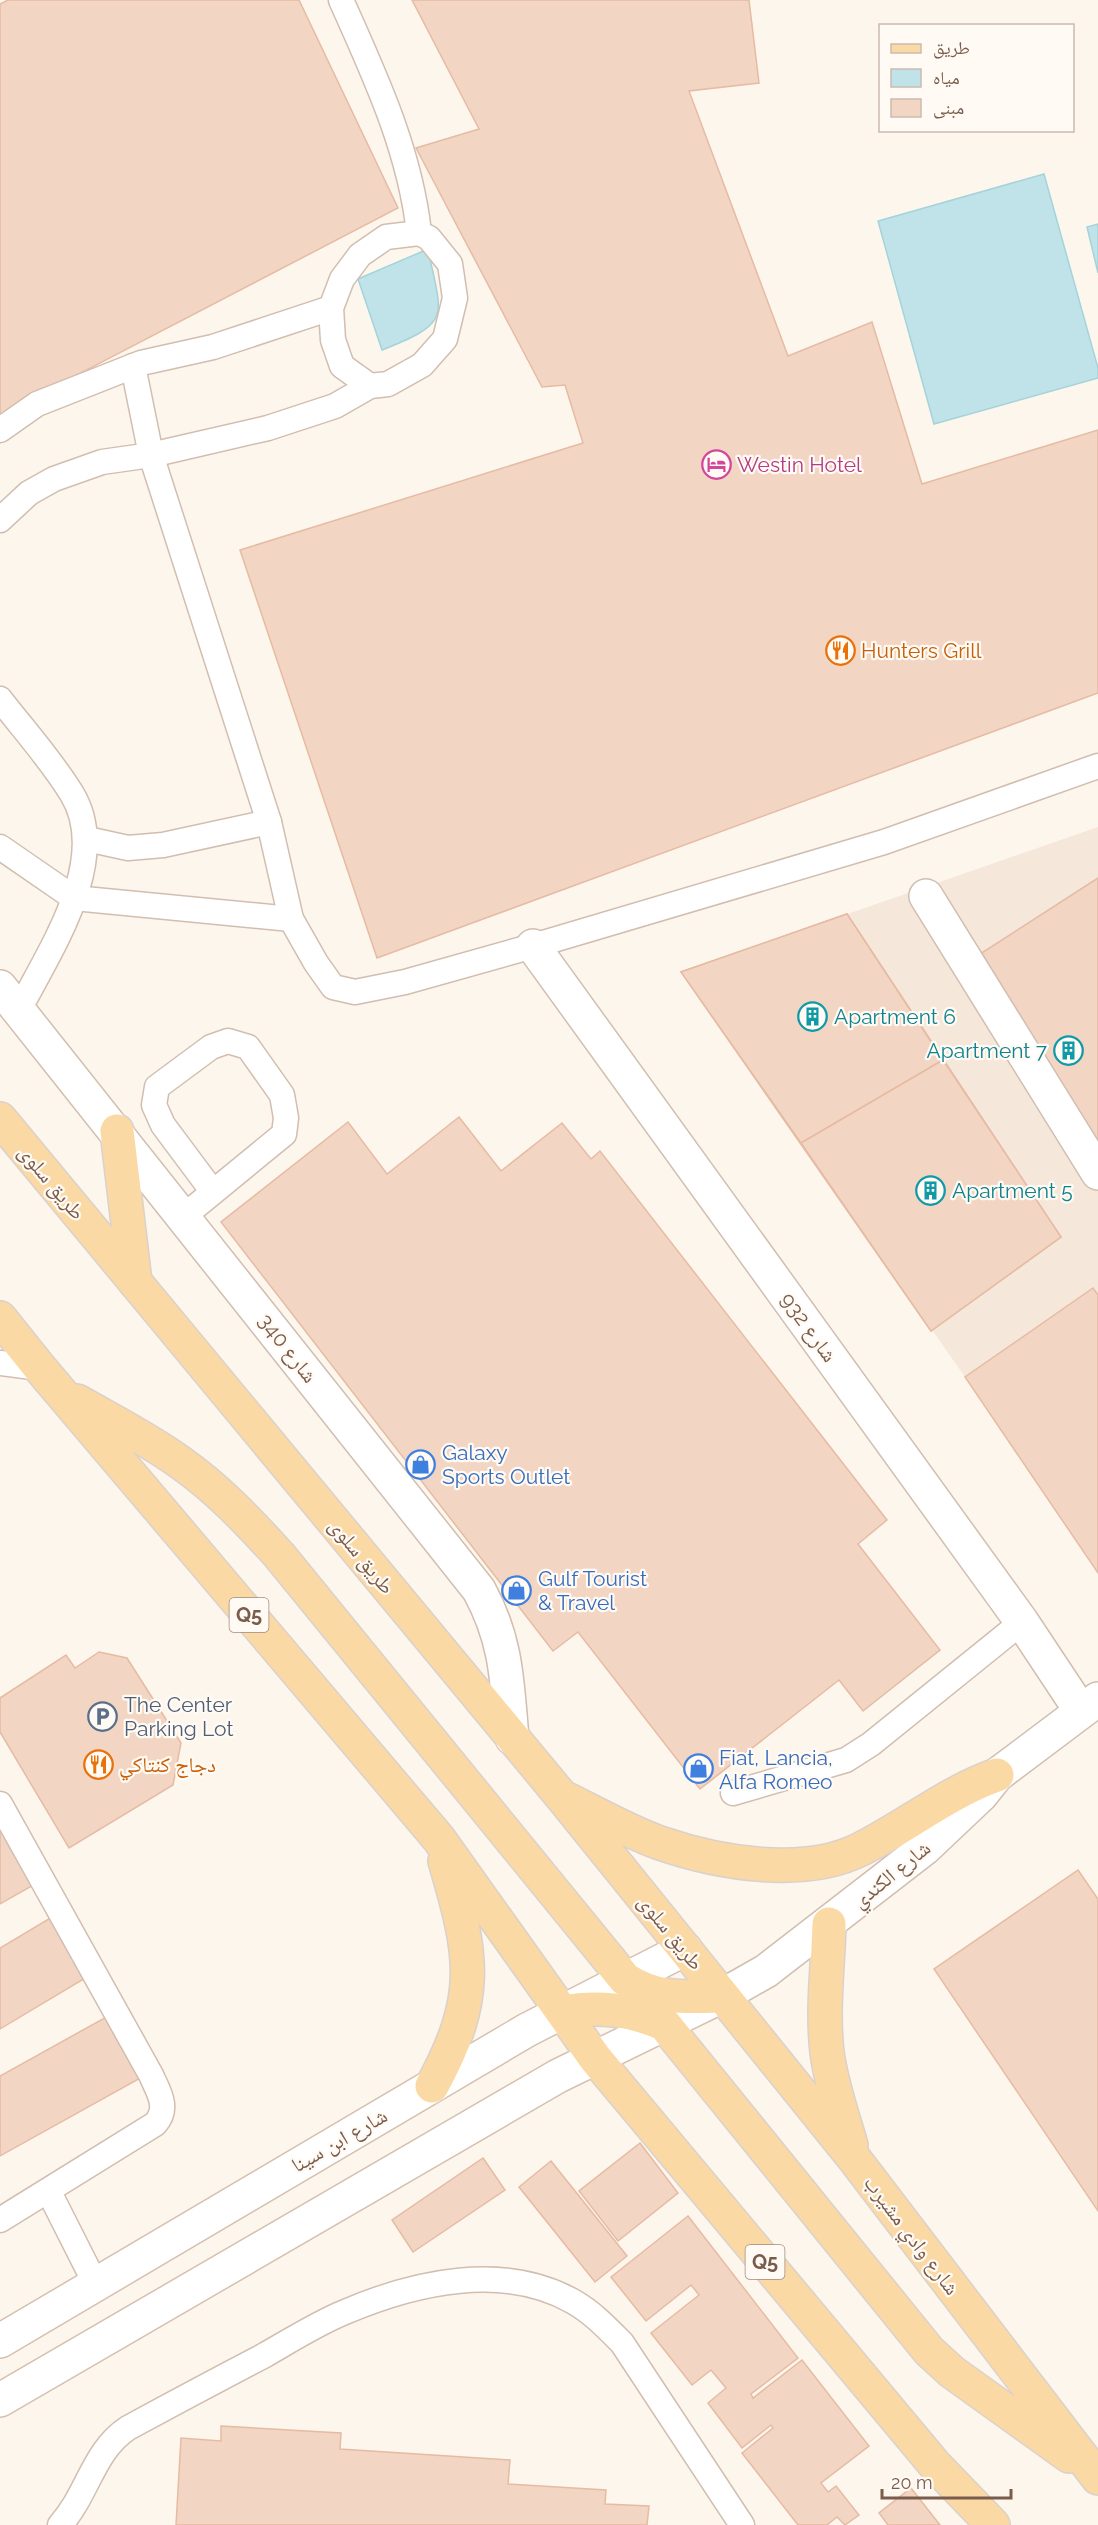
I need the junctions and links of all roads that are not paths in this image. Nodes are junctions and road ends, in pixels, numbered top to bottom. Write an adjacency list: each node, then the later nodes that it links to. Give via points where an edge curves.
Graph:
1 (341, 0): 2 (lane, via 392,116 415,193)
2 (419, 232): 3 (lane, via 386,237 360,255 342,279); 5 (lane, via 429,238 450,264 455,298 445,339 422,365 405,377)
3 (331, 308): 4 (lane, via 213,347); 5 (lane, via 333,340 342,366)
4 (133, 366): 6 (lane, via 37,404); 7 (lane)
5 (370, 386): 7 (lane, via 335,406 268,428)
6 (0, 430)
7 (152, 455): 8 (lane, via 102,462 54,479 29,493); 11 (lane)
8 (0, 520)
9 (0, 699): 12 (lane, via 73,795)
10 (1098, 766): 17 (lane, via 884,842)
11 (269, 822): 12 (lane, via 163,845 128,848); 16 (lane)
12 (87, 839): 15 (lane, via 84,870)
13 (0, 847): 15 (lane)
14 (926, 896): 21 (street)
15 (74, 898): 16 (lane); 18 (lane)
16 (291, 919): 17 (lane, via 333,987 354,992 405,982)
17 (533, 946): 28 (street, شارع 932)
18 (9, 999): 20 (street, شارع 340)
19 (0, 1119): 24 (main road, طريق سلوى)
20 (117, 1131): 23 (street, شارع 340); 24 (main road)
21 (1098, 1173)
22 (213, 1192): 22 (lane, via 284,1134 286,1118 282,1095 248,1047 228,1041 211,1047 157,1087 154,1105 163,1125); 23 (lane)
23 (184, 1216): 30 (street, شارع 340, via 478,1590 502,1641)
24 (135, 1282): 30 (main road, طريق سلوى)
25 (0, 1318): 27 (main road, Q5)
26 (0, 1363): 27 (lane)
27 (49, 1380): 35 (main road, Q5); 38 (main road, via 182,1464 249,1522)
28 (1022, 1622): 29 (street, شارع 932); 32 (lane, via 846,1760)
29 (1089, 1705): 31 (street, شارع الكندي)
30 (512, 1738): 33 (main road, طريق سلوى)
31 (997, 1775): 33 (main road, via 968,1785 859,1851 811,1865 749,1863 687,1851 632,1831); 36 (street, شارع الكندي, via 925,1848)
32 (733, 1793)
33 (562, 1797): 37 (main road, طريق سلوى)
34 (0, 1804): 45 (lane, via 151,2075 163,2108 162,2117 155,2124)
35 (439, 1839): 40 (main road, Q5); 43 (main road, via 463,1922 468,1979 462,2017)
36 (829, 1924): 39 (street, شارع الكندي, via 766,1971); 44 (main road, via 824,1999 827,2051 832,2082)
37 (685, 1949): 38 (street, شارع ابن سينا); 39 (main road, طريق سلوى)
38 (625, 1979): 39 (main road, via 640,1989 673,1998); 40 (street, شارع ابن سينا)
39 (722, 1996): 41 (street, شارع الكندي); 44 (main road, شارع وادي مشيرب)
40 (563, 2012): 41 (main road, via 604,2008); 42 (main road, Q5); 43 (street, شارع ابن سينا)
41 (664, 2024): 42 (street); 51 (main road, via 930,2351 976,2391)
42 (595, 2058): 49 (street); 50 (main road, Q5)
43 (432, 2086): 47 (street, شارع ابن سينا)
44 (856, 2161): 51 (main road, شارع وادي مشيرب)
45 (49, 2192): 46 (lane); 47 (lane)
46 (0, 2220)
47 (96, 2283): 48 (street, شارع ابن سينا)
48 (2, 2336)
49 (0, 2400)
50 (935, 2465): 54 (main road); 55 (main road, Q5)
51 (1097, 2476)
52 (60, 2525): 53 (lane, via 80,2499 104,2449 128,2428 344,2312 417,2289 483,2279 545,2289 600,2320 622,2343)
53 (742, 2525)
54 (975, 2525)
55 (993, 2525)

